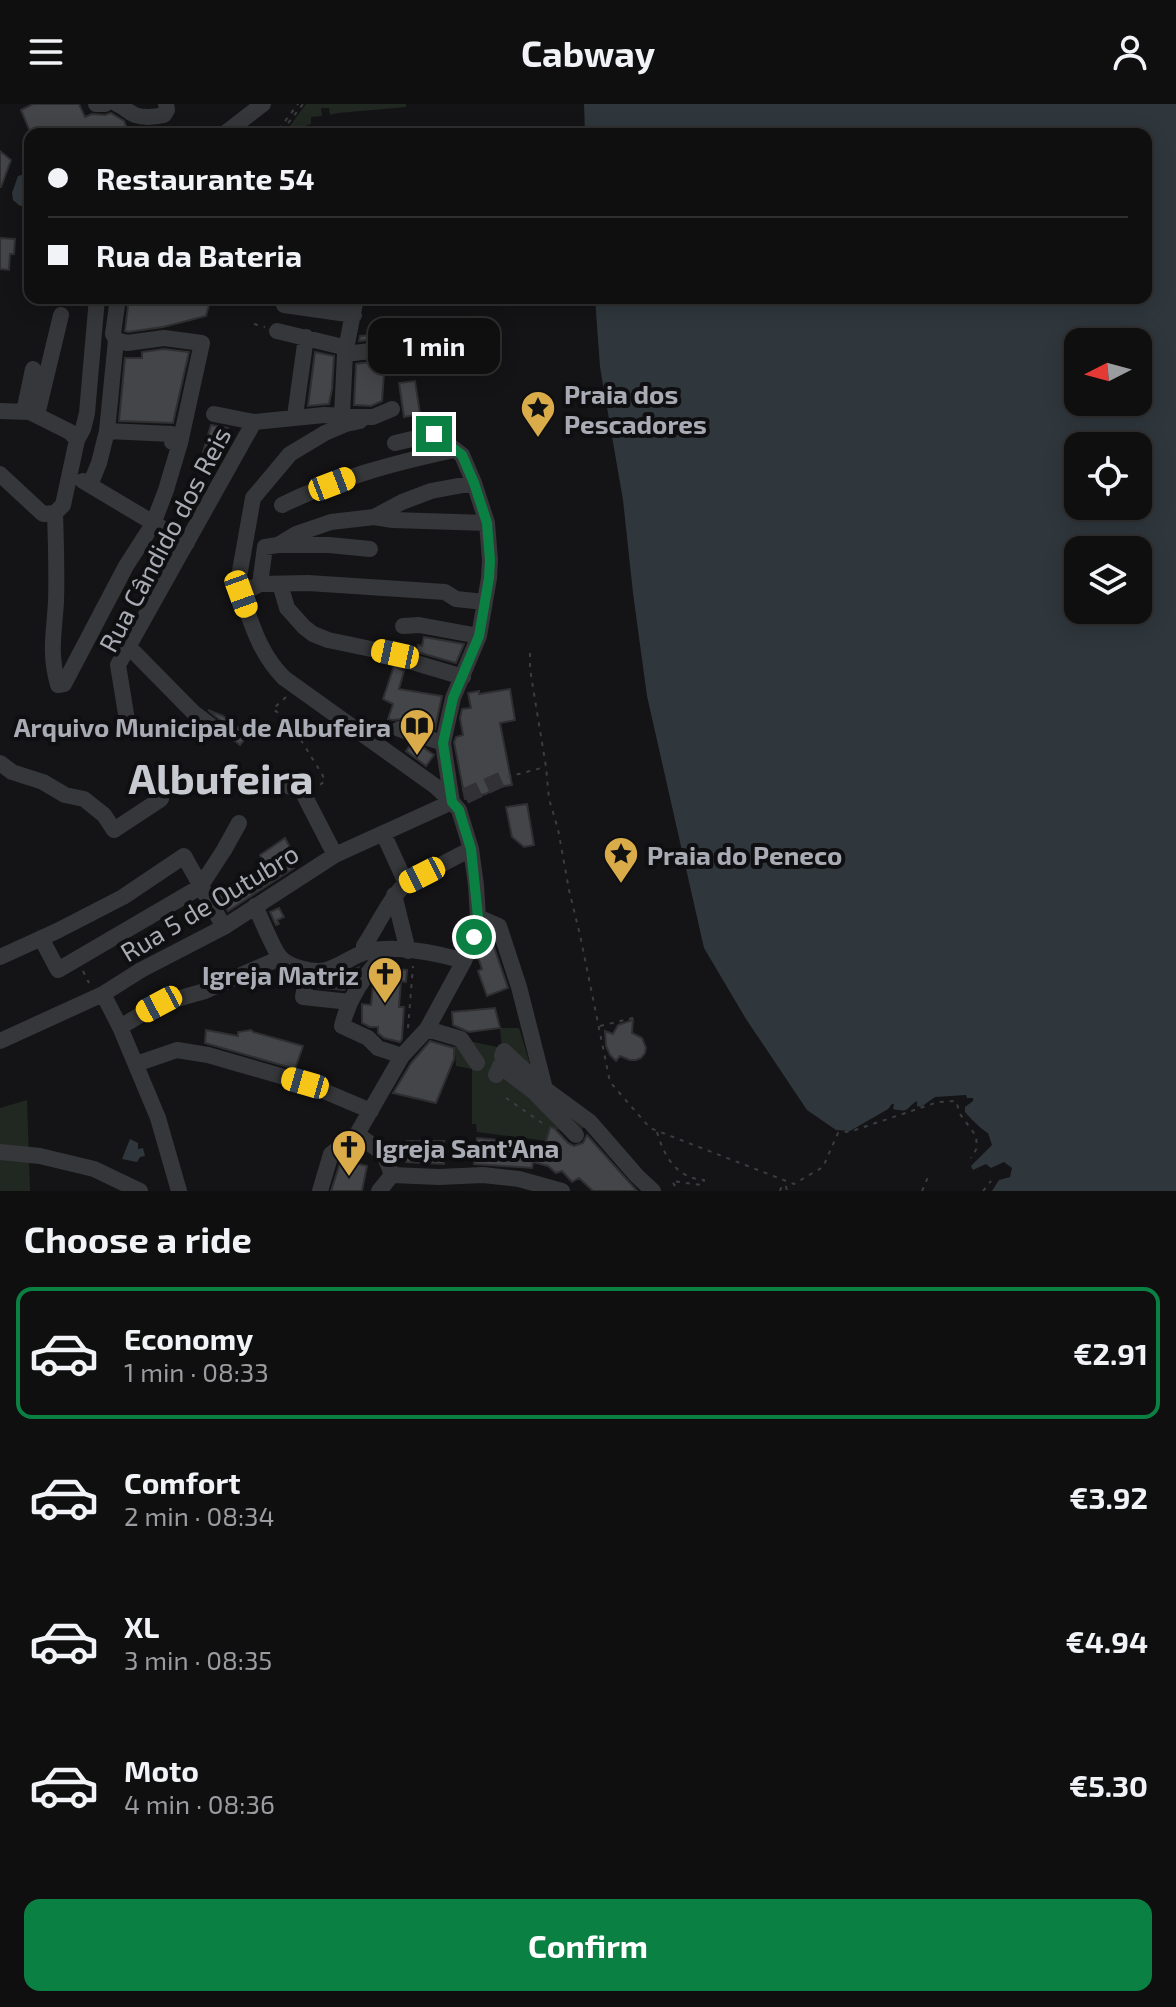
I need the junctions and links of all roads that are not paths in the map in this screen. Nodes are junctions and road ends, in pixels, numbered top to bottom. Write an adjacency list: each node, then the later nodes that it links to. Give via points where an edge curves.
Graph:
1 (96, 104): 2 (street)
2 (105, 104)
3 (117, 104): 4 (street, via 133,114 155,117 164,115)
4 (166, 104)
5 (263, 104): 6 (street)
6 (232, 128)
7 (96, 304): 28 (street, via 87,413)
8 (117, 304): 15 (street)
9 (321, 304): 10 (street); 11 (street)
10 (284, 305)
11 (355, 307): 17 (street)
12 (61, 315): 21 (street)
13 (277, 331): 14 (street)
14 (306, 337): 17 (street); 24 (street)
15 (116, 340): 27 (street); 29 (street, via 202,343)
16 (405, 347): 17 (street)
17 (346, 351): 23 (street)
18 (33, 369): 21 (street)
19 (392, 409): 25 (street)
20 (0, 411): 21 (street)
21 (30, 413): 28 (street)
22 (214, 414): 26 (street)
23 (342, 415): 24 (street, Rua Cândido dos Reis); 25 (street, Rua Cândido dos Reis)
24 (295, 416): 26 (street, Rua Cândido dos Reis)
25 (373, 417): 46 (street, via 325,433 290,454 253,498 237,588)
26 (254, 422): 42 (street, Rua Cândido dos Reis)
27 (107, 431): 29 (street, via 172,434 172,442); 35 (street)
28 (77, 440): 33 (street)
29 (180, 443): 40 (street)
30 (395, 443): 31 (street, via 434,434)
31 (454, 450): 34 (street, via 462,455); 36 (street, via 360,473)
32 (0, 474): 37 (street, via 43,514)
33 (71, 474): 35 (street); 37 (street, via 63,505)
34 (474, 483): 38 (street, via 431,491); 39 (street)
35 (90, 485): 40 (street)
36 (282, 505)
37 (55, 513): 40 (street, via 52,663 61,684)
38 (374, 517): 39 (street); 41 (street, via 331,522)
39 (487, 523): 47 (street, via 490,560)
40 (153, 524): 42 (street)
41 (278, 542): 43 (street); 44 (street, via 265,547)
42 (187, 543): 50 (street, Rua Cândido dos Reis)
43 (370, 549)
44 (260, 584): 45 (street); 46 (street)
45 (280, 584): 47 (street, via 445,592 456,599); 51 (street, via 287,608 313,634)
46 (241, 594): 59 (street, via 271,666 435,786)
47 (484, 602): 49 (street)
48 (403, 626): 49 (street)
49 (479, 636): 51 (street)
50 (129, 647): 52 (street, Rua Cândido dos Reis, via 118,665); 53 (street)
51 (463, 677): 55 (street)
52 (127, 720)
53 (210, 725)
54 (399, 729): 55 (street)
55 (443, 743): 59 (street)
56 (0, 763): 58 (street, via 84,799 114,830)
57 (295, 788): 63 (street)
58 (161, 799)
59 (451, 806): 61 (street, Rua 5 de Outubro); 62 (street)
60 (239, 823): 64 (street)
61 (383, 833): 63 (street, Rua 5 de Outubro); 65 (street)
62 (471, 849): 65 (street); 67 (street)
63 (335, 855): 66 (street, Rua 5 de Outubro)
64 (200, 887): 68 (street); 69 (street, via 184,856 123,897); 69 (street, via 58,970)
65 (400, 889): 70 (street); 71 (street, via 364,946)
66 (255, 906): 68 (street, Rua 5 de Outubro); 73 (street)
67 (478, 917): 74 (street); 85 (street, via 499,926 519,987)
68 (224, 927): 76 (street, Rua 5 de Outubro)
69 (41, 938): 72 (street)
70 (411, 951): 71 (street); 74 (street)
71 (372, 956): 75 (street, via 322,972); 77 (street)
72 (0, 957)
73 (280, 958): 75 (street); 78 (street, via 205,991 159,1004)
74 (464, 961): 79 (street)
75 (308, 970): 77 (street, via 303,997)
76 (99, 995): 78 (street); 80 (street, Rua 5 de Outubro)
77 (350, 1002): 81 (street, via 342,1026)
78 (120, 1027): 83 (street)
79 (427, 1029): 81 (street); 82 (street, via 461,1039)
80 (0, 1041)
81 (402, 1056): 86 (street)
82 (477, 1063)
83 (136, 1064): 86 (street, via 177,1050 208,1055 305,1083); 93 (street)
84 (496, 1075): 85 (street, via 500,1066)
85 (540, 1090): 88 (street); 98 (street, via 590,1122)
86 (371, 1111): 87 (street)
87 (357, 1134): 90 (street, via 384,1154); 94 (street, via 331,1154)
88 (576, 1135)
89 (0, 1152): 92 (street, via 94,1169)
90 (392, 1175): 91 (street); 95 (street)
91 (439, 1177): 96 (street); 97 (street, via 519,1179)
92 (140, 1191)
93 (179, 1191)
94 (320, 1191)
95 (379, 1191)
96 (464, 1191)
97 (562, 1191)
98 (653, 1191)

